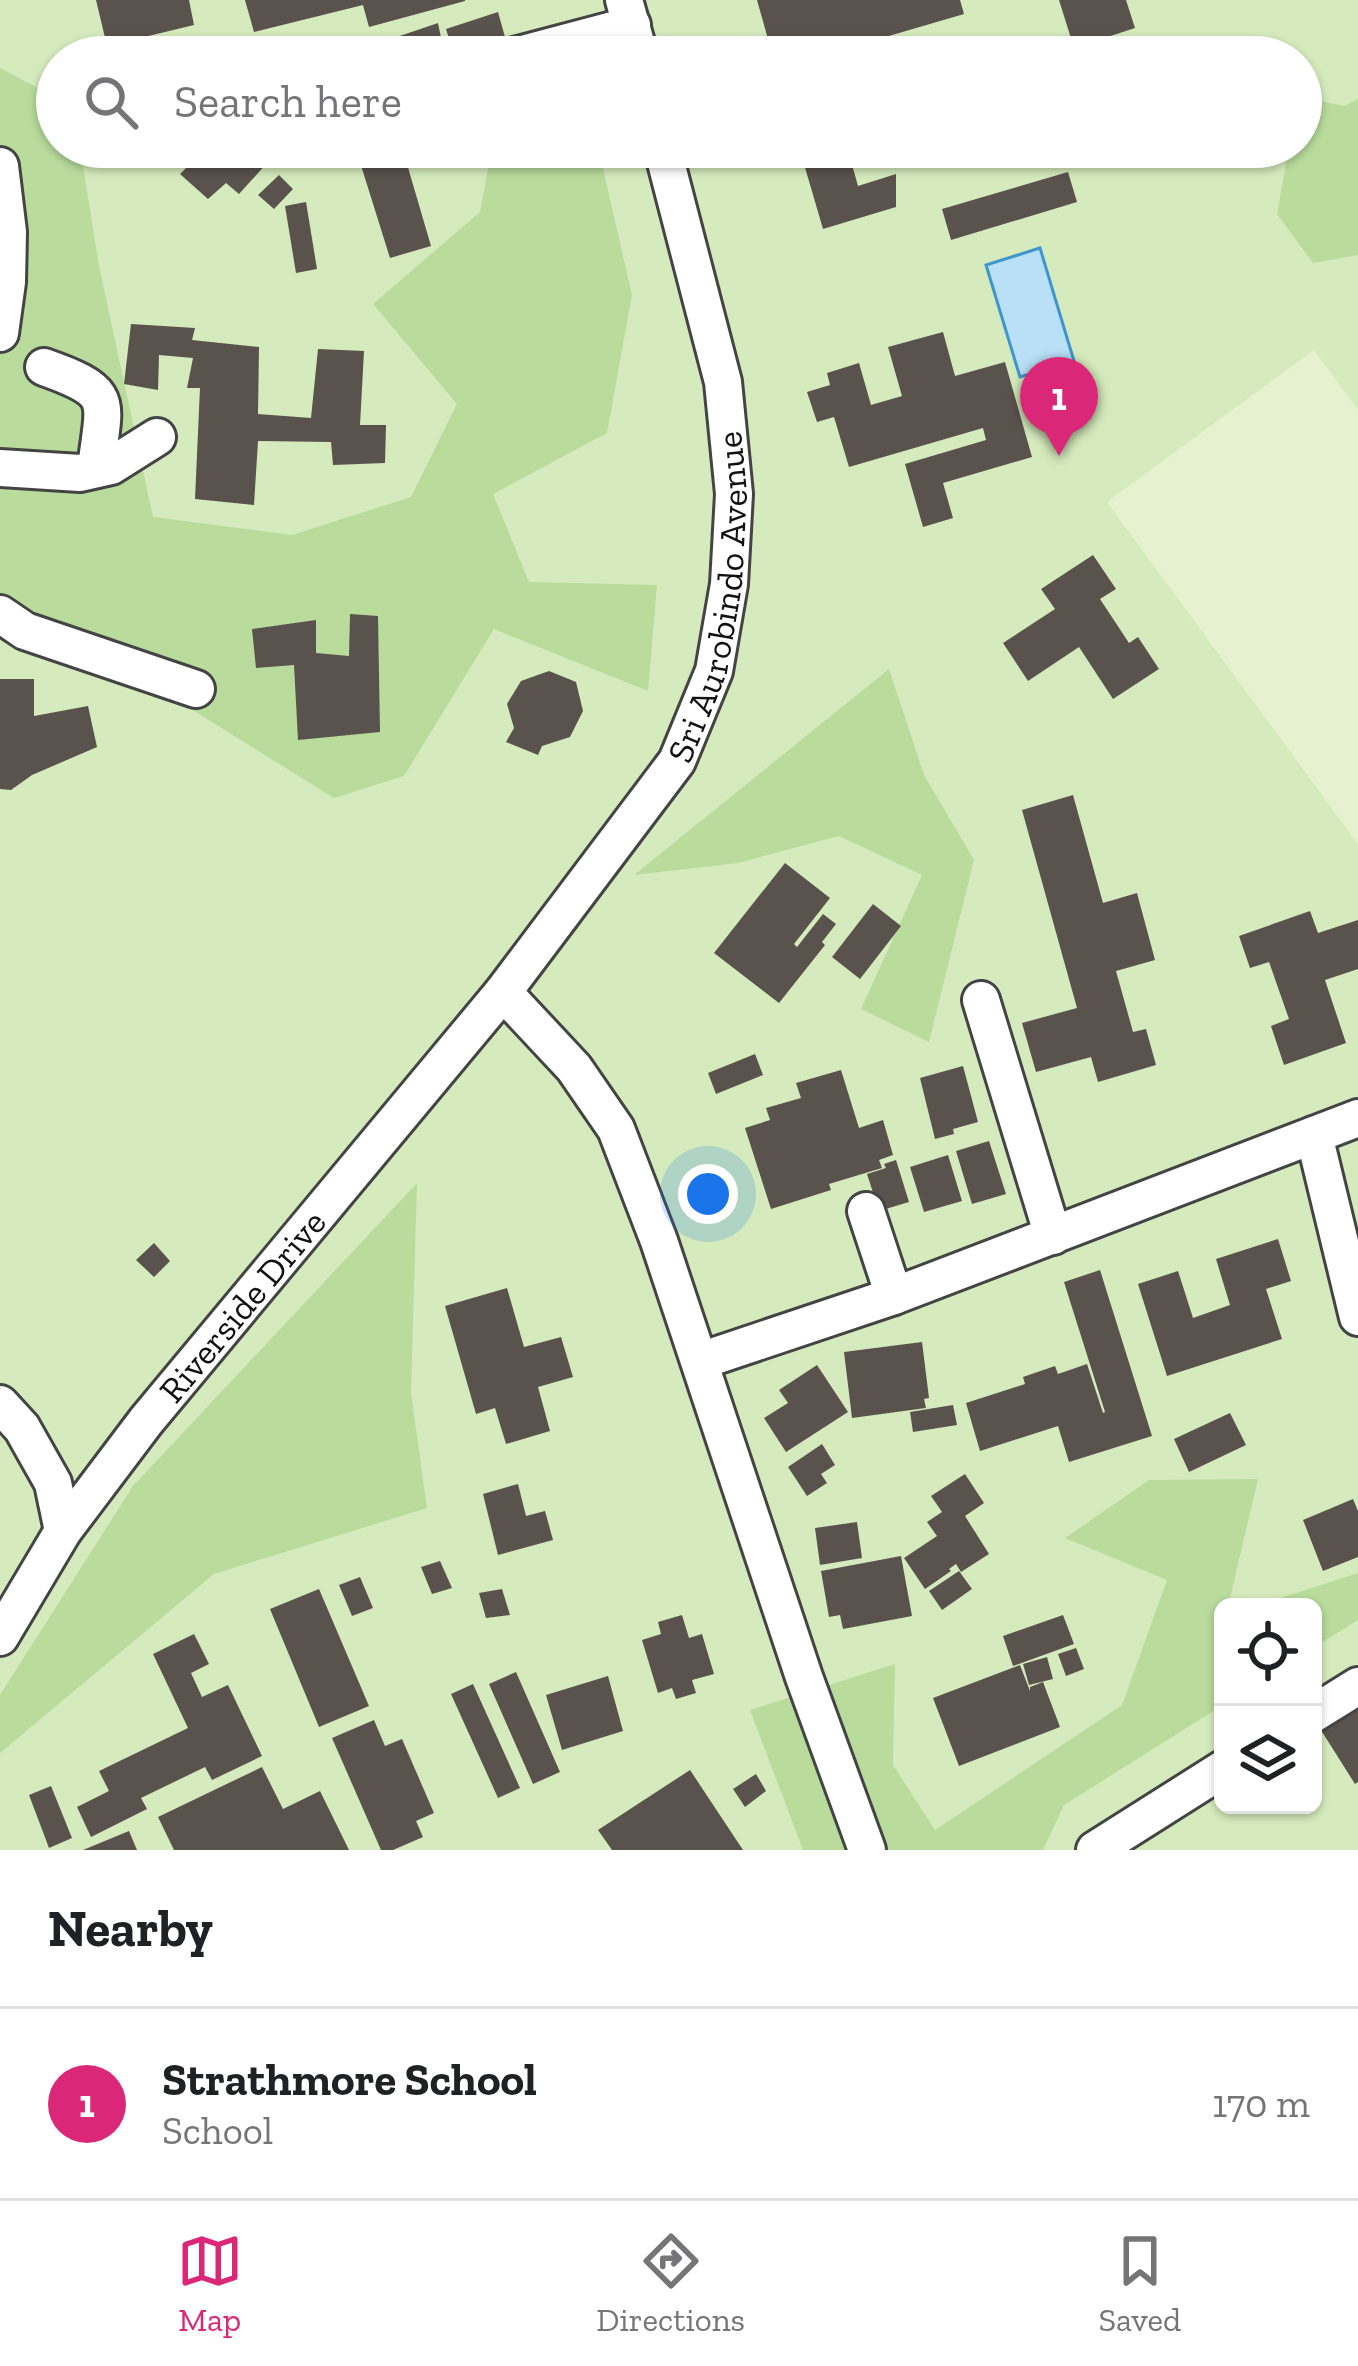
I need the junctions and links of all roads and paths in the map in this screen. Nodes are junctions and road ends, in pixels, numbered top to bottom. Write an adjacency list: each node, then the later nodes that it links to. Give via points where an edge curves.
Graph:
1 (632, 27): 2 (street)
2 (596, 36)
3 (0, 166): 5 (street, via 8,232)
4 (667, 168): 12 (street, Sri Aurobindo Avenue, via 729,433 729,584 714,671 677,760)
5 (0, 333)
6 (44, 367): 9 (street, via 97,392 103,404)
7 (158, 436): 9 (street)
8 (0, 468): 9 (street)
9 (96, 470)
10 (0, 614): 11 (street, via 25,632)
11 (196, 689)
12 (503, 992): 20 (street, via 574,1068 616,1129); 22 (street, Riverside Drive, via 146,1420)
13 (981, 1000): 17 (street)
14 (1358, 1118): 15 (street)
15 (1314, 1135): 17 (street); 19 (street)
16 (866, 1211): 18 (street)
17 (1053, 1236): 18 (street)
18 (894, 1296): 20 (street)
19 (1358, 1317)
20 (700, 1361): 27 (street)
21 (0, 1404): 22 (street, via 53,1483)
22 (63, 1532): 23 (street, Riverside Drive)
23 (0, 1637)
24 (1358, 1686): 25 (street)
25 (1322, 1708)
26 (1214, 1775): 28 (street)
27 (867, 1850)
28 (1095, 1850)

